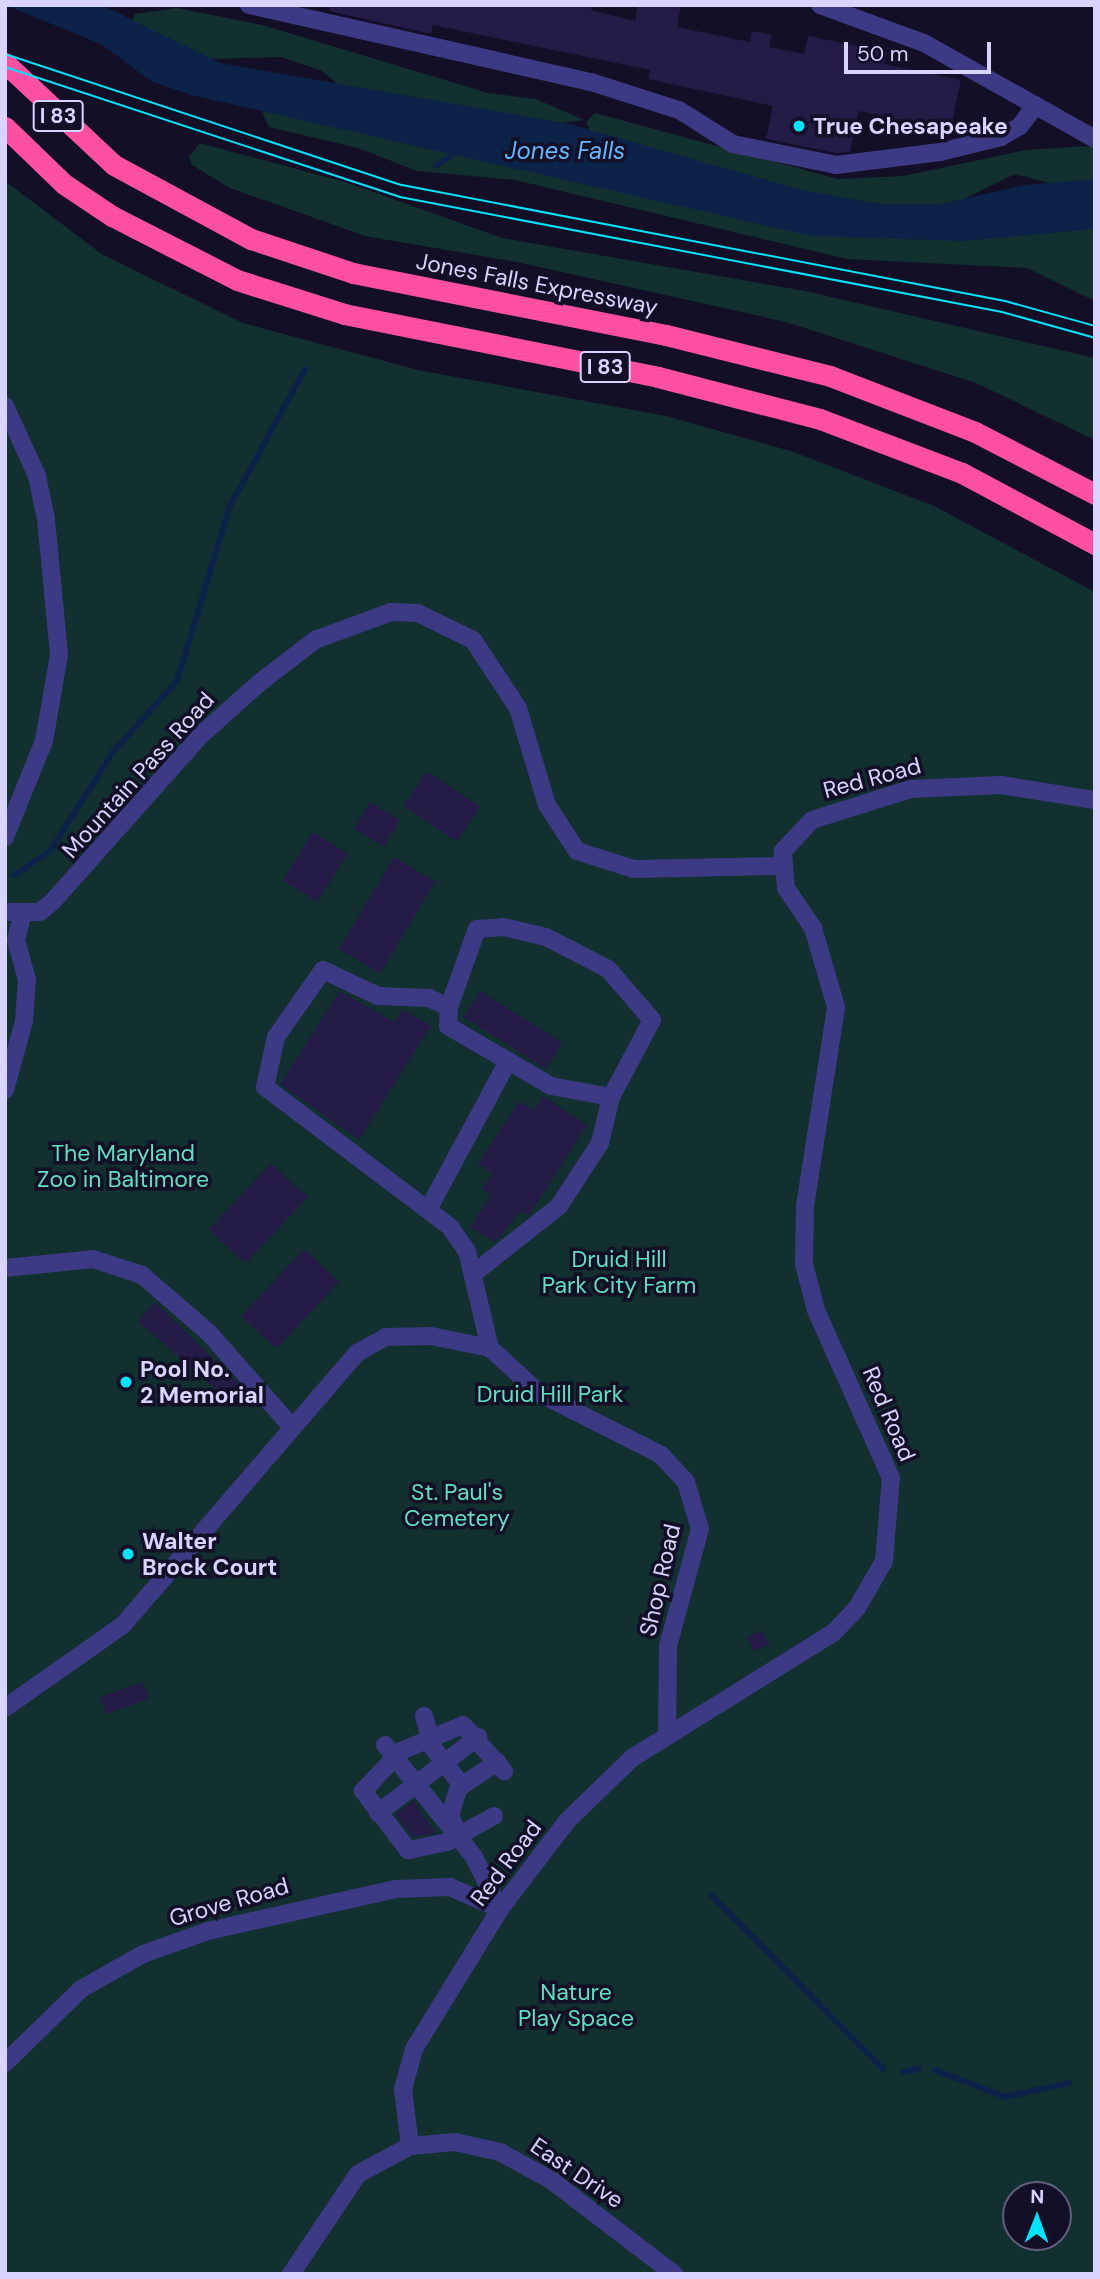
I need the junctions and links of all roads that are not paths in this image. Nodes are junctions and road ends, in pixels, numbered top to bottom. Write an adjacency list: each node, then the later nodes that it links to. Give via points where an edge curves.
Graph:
1 (249, 5): 5 (street, via 319,26 592,82 679,110 733,144 836,165 940,152 1001,137 1020,126)
2 (820, 5): 3 (street)
3 (839, 8): 5 (street, via 924,43)
4 (5, 63): 9 (highway, Jones Falls Expressway / I 83, via 114,165 202,217 304,259 830,376 975,432)
5 (1035, 105): 7 (street)
6 (5, 127): 10 (highway, I 83, via 64,184 112,216 237,280 344,314 658,377 820,419 962,473)
7 (1095, 139)
8 (5, 406): 12 (street, via 20,433 44,508 59,655 44,741)
9 (1095, 494)
10 (1095, 544)
11 (1095, 800): 13 (street, Red Road, via 1001,785 911,789 813,820 792,836)
12 (5, 837)
13 (779, 866): 14 (street, Mountain Pass Road, via 634,869 577,851 547,804 517,708 473,640 439,620 391,612 315,640 259,682 200,736 80,875 40,912); 26 (street, Red Road, via 820,945 836,1007 805,1206 804,1264 828,1340 884,1453 893,1501 890,1531 874,1584 833,1633)
14 (14, 914): 17 (street, via 27,980 24,1021)
15 (449, 1007): 16 (street, via 448,1026); 18 (street, via 477,929 504,927 546,937 608,969 652,1020); 19 (street, via 429,998 378,996 323,970 276,1037 265,1087)
16 (508, 1061): 18 (street, via 551,1086); 19 (street)
17 (5, 1090)
18 (611, 1097): 21 (street, via 600,1143 559,1206)
19 (430, 1206): 21 (street, via 467,1251)
20 (5, 1268): 23 (street, via 93,1259 142,1275 209,1333)
21 (474, 1274): 22 (street)
22 (490, 1348): 23 (street, via 431,1336 369,1342); 26 (street, Shop Road, via 539,1393 661,1455 696,1500 700,1529 668,1646)
23 (290, 1425): 24 (street, via 123,1625)
24 (5, 1708)
25 (424, 1716): 27 (street)
26 (667, 1736): 36 (street, Red Road, via 600,1785)
27 (428, 1737): 28 (street, via 467,1725); 29 (street); 30 (street)
28 (480, 1740): 30 (street); 31 (street, via 500,1766)
29 (389, 1751): 32 (street); 34 (street, via 363,1791)
30 (446, 1766): 31 (street); 32 (street)
31 (460, 1787): 35 (street, via 450,1815)
32 (417, 1789): 34 (street); 35 (street)
33 (494, 1816): 35 (street)
34 (381, 1817): 35 (street, via 408,1850)
35 (459, 1837): 36 (street)
36 (500, 1909): 37 (street, Grove Road, via 450,1887 396,1889 208,1931 144,1954 81,1989); 38 (street, Red Road, via 407,2067)
37 (5, 2063)
38 (410, 2146): 39 (street, East Drive, via 358,2174); 40 (street, East Drive, via 454,2142 500,2152 579,2199)
39 (291, 2274)
40 (674, 2274)

